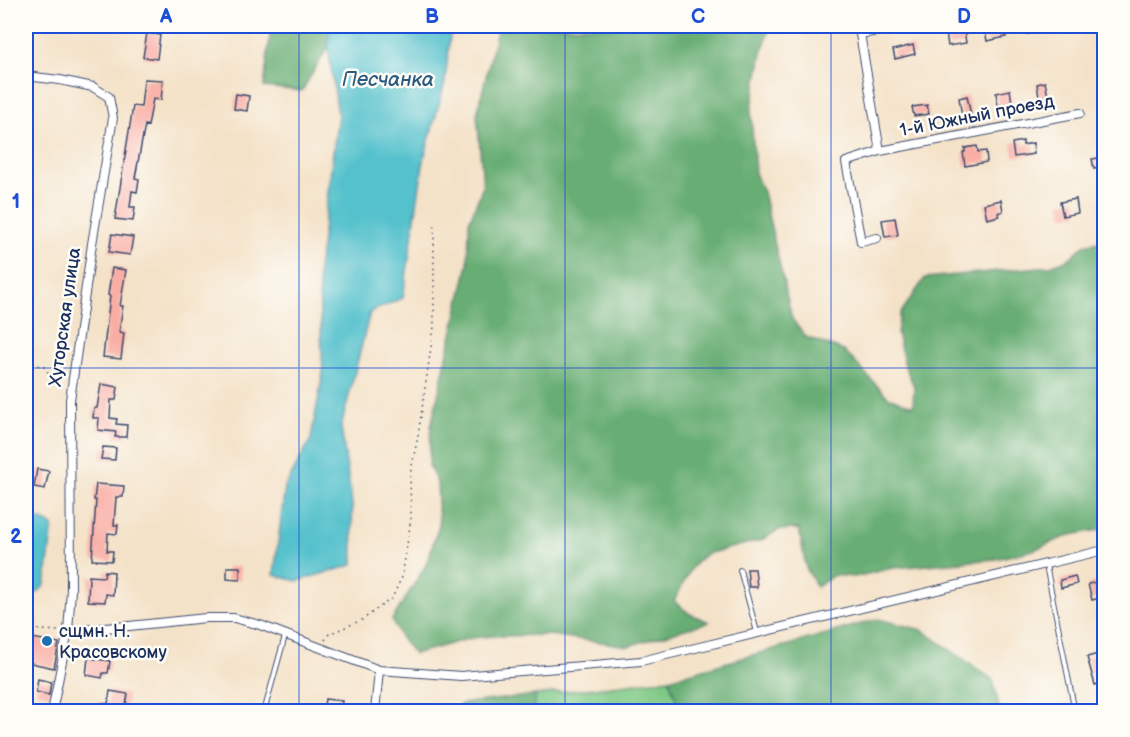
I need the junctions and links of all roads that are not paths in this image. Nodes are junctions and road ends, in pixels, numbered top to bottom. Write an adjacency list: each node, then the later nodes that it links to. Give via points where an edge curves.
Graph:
1 (909, 26): 4 (street, 1-й Южный проезд, via 860,34)
2 (26, 76): 9 (street, Хуторская улица, via 93,87 109,97 112,118 70,400)
3 (1080, 113): 4 (street, 1-й Южный проезд)
4 (880, 151): 5 (street, 1-й Южный проезд, via 846,162 861,242)
5 (877, 238)
6 (1104, 550): 7 (street)
7 (1046, 564): 10 (street); 16 (lane)
8 (740, 570): 10 (lane)
9 (68, 631): 11 (street, via 234,618); 13 (street, Хуторская улица)
10 (757, 633): 12 (street, via 641,661 461,676)
11 (285, 635): 12 (street); 14 (lane)
12 (379, 670): 15 (street)
13 (52, 711)
14 (264, 711)
15 (375, 711)
16 (1075, 711)

